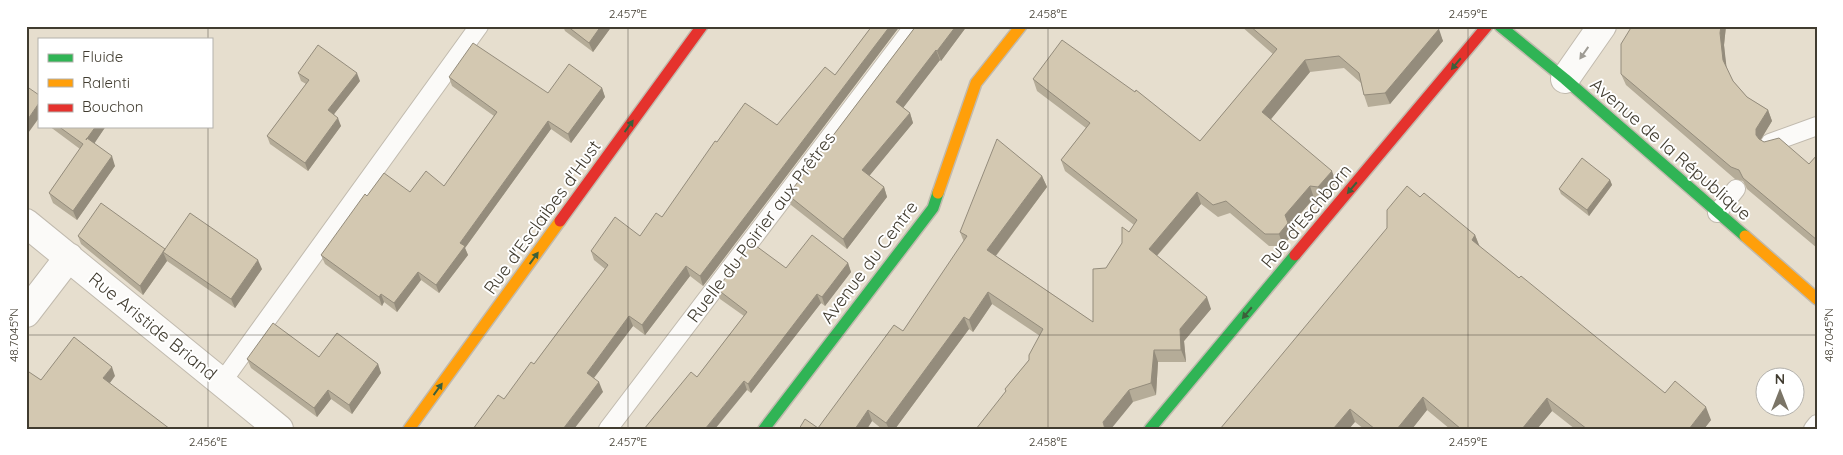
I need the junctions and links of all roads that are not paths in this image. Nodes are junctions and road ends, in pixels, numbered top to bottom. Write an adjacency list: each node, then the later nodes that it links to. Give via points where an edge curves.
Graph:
1 (480, 26): 17 (lane)
2 (702, 26): 20 (street, Rue d'Esclaibes d'Hust, one-way to 2)
3 (914, 26): 21 (lane, Ruelle du Poirier aux Prêtres)
4 (1021, 26): 22 (street, Avenue du Centre, via 976,83 933,208)
5 (1487, 26): 23 (street, Rue d'Eschborn, one-way to 23)
6 (1500, 26): 8 (street, Avenue de la République)
7 (1602, 26): 8 (street, one-way to 8)
8 (1565, 80): 12 (street, Avenue de la République)
9 (1817, 126): 10 (lane)
10 (1770, 143)
11 (1736, 189): 12 (lane)
12 (1717, 213): 15 (street, Avenue de la République)
13 (26, 223): 14 (street, Rue Aristide Briand)
14 (69, 257): 16 (street); 17 (street, Rue Aristide Briand)
15 (1817, 299)
16 (26, 313)
17 (222, 382): 19 (street, Rue Aristide Briand)
18 (1817, 424): 24 (lane)
19 (279, 429)
20 (410, 429)
21 (608, 429)
22 (764, 429)
23 (1150, 429)
24 (1813, 429)

